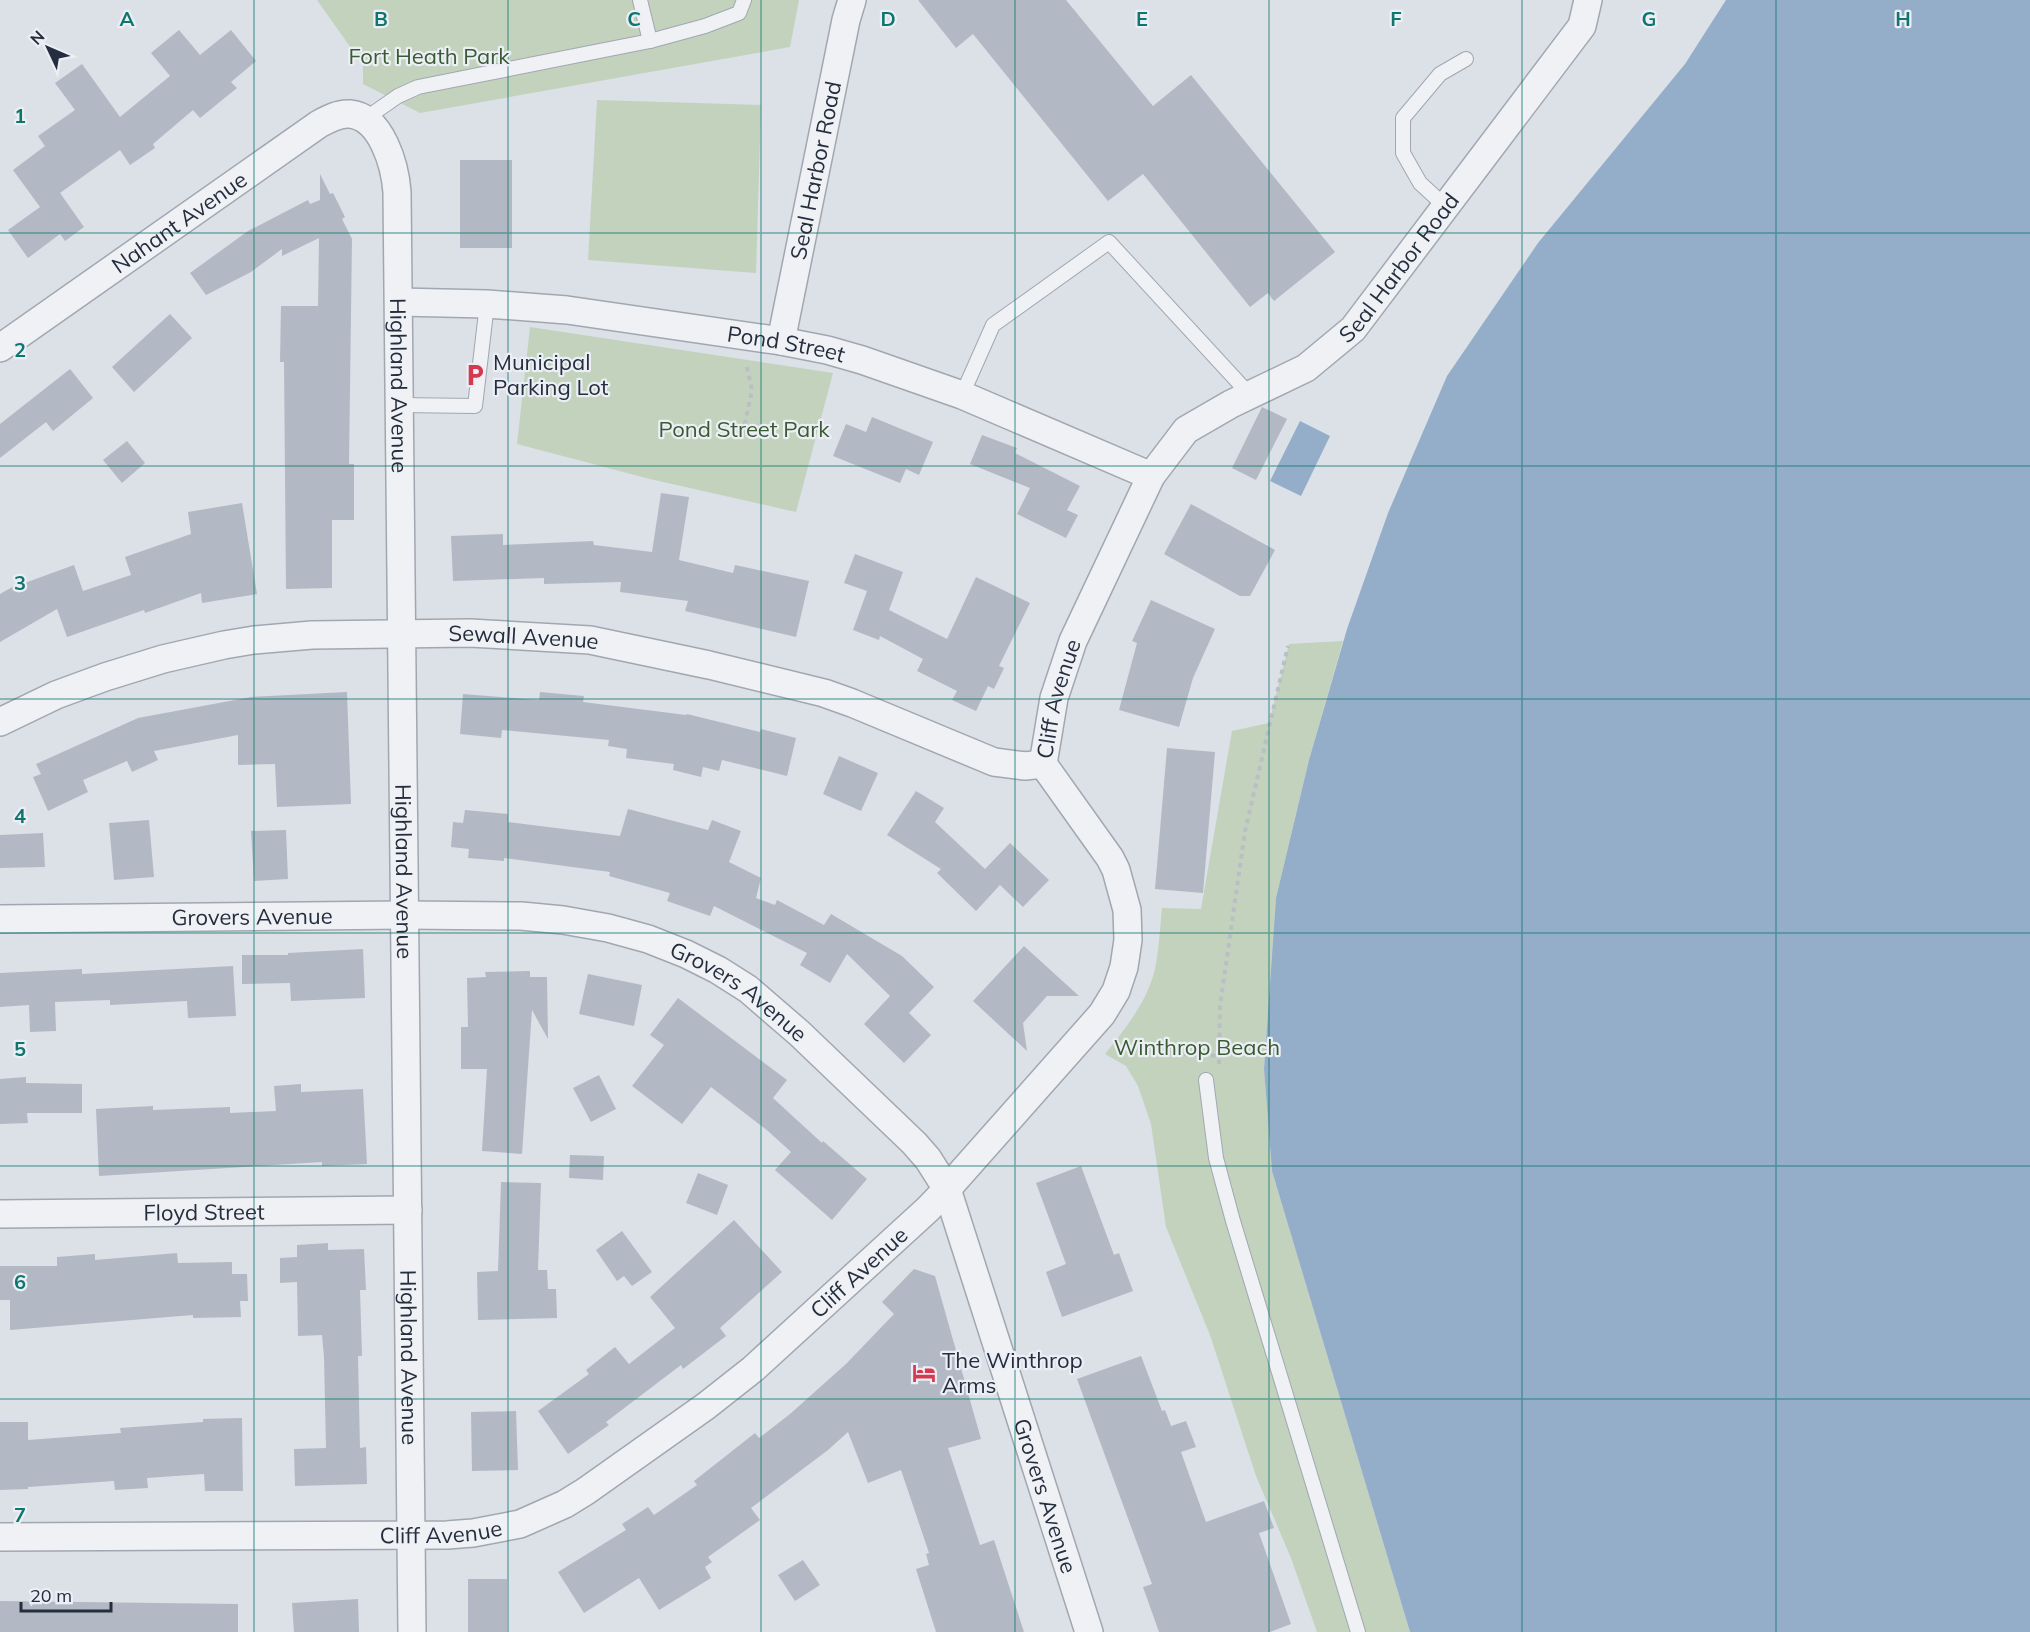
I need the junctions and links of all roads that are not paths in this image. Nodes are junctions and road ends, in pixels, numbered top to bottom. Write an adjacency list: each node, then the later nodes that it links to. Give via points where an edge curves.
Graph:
1 (640, 0): 5 (lane)
2 (744, 0): 5 (lane, via 739,13)
3 (852, 0): 11 (street, Seal Harbor Road)
4 (1588, 0): 8 (street, Seal Harbor Road, via 1582,26)
5 (650, 41): 7 (lane, via 418,87)
6 (1466, 59): 8 (lane, via 1440,74 1403,118 1403,153 1420,183)
7 (365, 119): 9 (street, Highland Avenue, via 380,137 395,170); 12 (street, Nahant Avenue, via 347,114 319,124)
8 (1446, 207): 13 (street, Seal Harbor Road, via 1353,329 1306,368)
9 (399, 302): 10 (street, Pond Street); 15 (street, Highland Avenue)
10 (487, 304): 11 (street, Pond Street, via 567,310); 15 (lane, via 475,406)
11 (781, 341): 14 (street, Pond Street, via 862,360)
12 (0, 348)
13 (1250, 394): 14 (lane, via 1109,242 993,325); 16 (street, Seal Harbor Road, via 1186,430)
14 (962, 395): 16 (street, Pond Street)
15 (400, 405): 17 (street, Highland Avenue)
16 (1151, 476): 19 (street, Cliff Avenue, via 1072,640 1054,698)
17 (402, 634): 18 (street, Sewall Avenue, via 312,635 224,645 105,677); 19 (street, Sewall Avenue, via 470,633 590,640 824,693 994,762); 20 (street, Highland Avenue)
18 (0, 722)
19 (1043, 764): 23 (street, Cliff Avenue, via 1116,870 1127,910 1124,967 1116,991 1101,1014)
20 (405, 915): 21 (street, Grovers Avenue); 23 (street, Grovers Avenue, via 521,916 586,922 648,939 703,962 748,989 799,1033 914,1143); 24 (street, Highland Avenue)
21 (0, 919)
22 (1206, 1080): 30 (lane, via 1216,1158 1227,1200)
23 (947, 1190): 26 (street, Cliff Avenue, via 753,1369 572,1499 542,1515 497,1530); 29 (street, Grovers Avenue)
24 (408, 1210): 25 (street, Floyd Street); 26 (street, Highland Avenue)
25 (0, 1214)
26 (411, 1536): 27 (street, Cliff Avenue); 28 (street, Highland Avenue)
27 (0, 1537)
28 (412, 1632)
29 (1089, 1632)
30 (1358, 1632)

